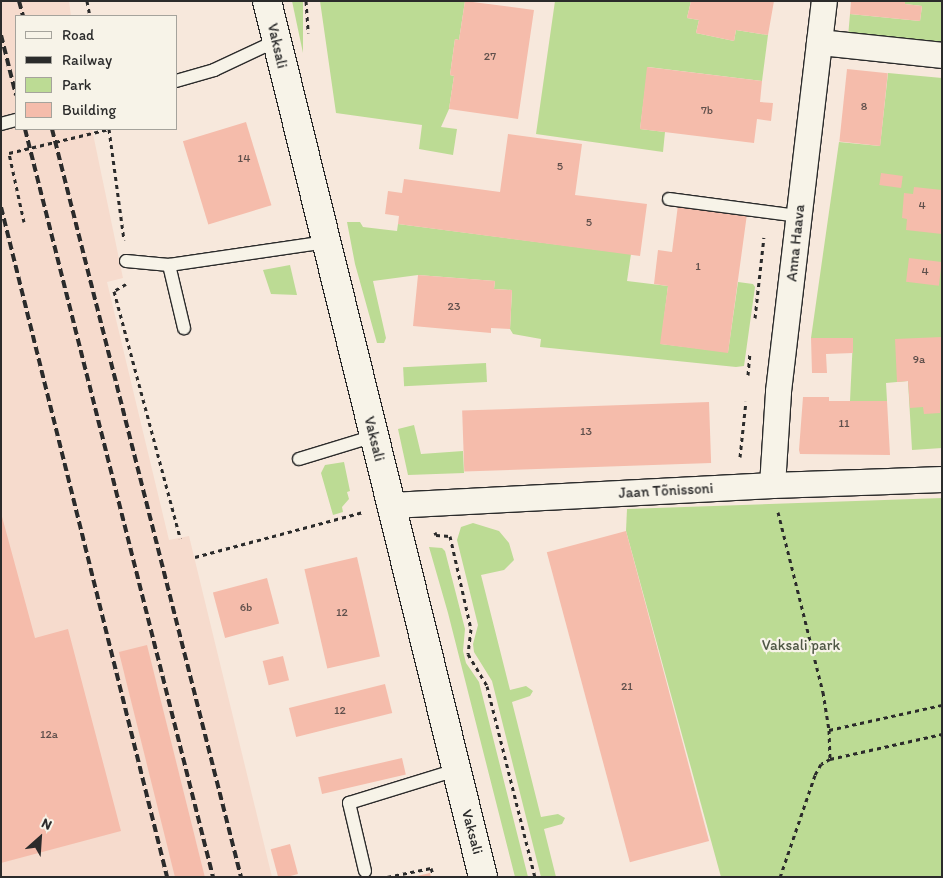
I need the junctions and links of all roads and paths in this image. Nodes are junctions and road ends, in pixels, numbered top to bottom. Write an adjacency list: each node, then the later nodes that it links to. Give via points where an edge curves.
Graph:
1 (87, 1): 4 (path)
2 (267, 1): 5 (street, Vaksali)
3 (824, 1): 6 (street, Anna Haava)
4 (90, 15)
5 (276, 42): 8 (lane, via 220,67); 16 (street, Vaksali)
6 (819, 42): 7 (street); 14 (street, Anna Haava)
7 (942, 55)
8 (178, 80)
9 (15, 120): 10 (lane)
10 (1, 124)
11 (105, 130): 15 (path, via 8,153)
12 (109, 130): 17 (path)
13 (669, 200): 14 (lane)
14 (799, 216): 23 (street, Anna Haava, via 778,392)
15 (24, 222)
16 (326, 242): 18 (lane); 20 (street, Vaksali)
17 (126, 261): 18 (lane); 26 (path, via 132,281 114,292)
18 (169, 266): 19 (lane)
19 (184, 328)
20 (374, 436): 21 (lane); 25 (street, Vaksali)
21 (299, 459)
22 (942, 479): 23 (street, Jaan Tõnissoni)
23 (772, 485): 24 (street, Jaan Tõnissoni); 29 (path, via 823,692)
24 (420, 504): 25 (street, Jaan Tõnissoni); 37 (path, via 436,535 450,536 471,629 468,654 487,686)
25 (379, 508): 27 (path); 32 (street, Vaksali)
26 (180, 538)
27 (195, 557)
28 (942, 705): 29 (path)
29 (829, 730): 31 (path)
30 (942, 734): 31 (path)
31 (830, 759): 38 (path, via 821,764 814,775)
32 (456, 770): 33 (lane, via 349,802); 36 (street, Vaksali)
33 (365, 871)
34 (387, 877): 35 (path, via 430,868)
35 (434, 877)
36 (483, 877)
37 (535, 877)
38 (780, 877)

